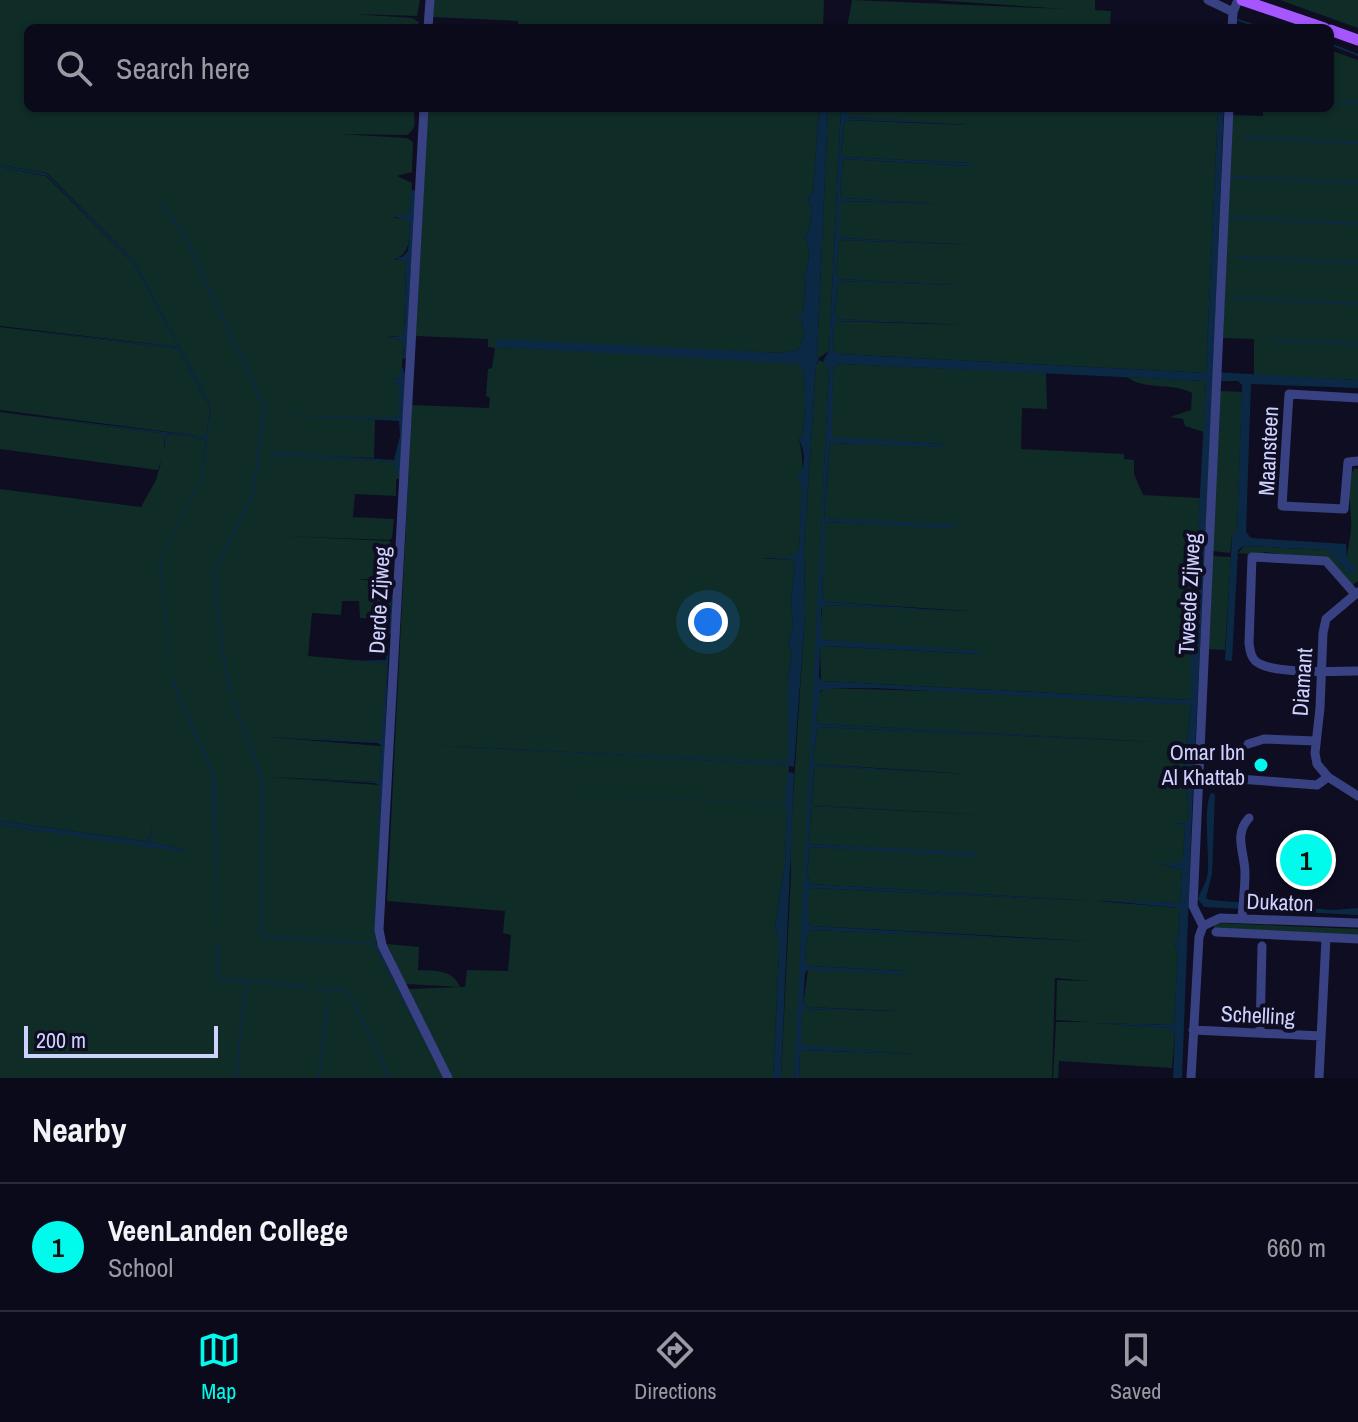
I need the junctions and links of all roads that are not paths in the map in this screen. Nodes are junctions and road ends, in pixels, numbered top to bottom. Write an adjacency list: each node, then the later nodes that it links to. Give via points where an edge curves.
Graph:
1 (430, 0): 6 (street)
2 (1208, 0): 5 (street)
3 (1240, 0): 4 (main road); 5 (street)
4 (1262, 3): 8 (main road)
5 (1233, 12): 7 (street)
6 (428, 24)
7 (1232, 24)
8 (1314, 24)
9 (1334, 31): 10 (main road)
10 (1358, 40)
11 (424, 112): 34 (street, Derde Zijweg, via 379,930)
12 (1229, 112): 26 (street, Tweede Zijweg, via 1193,906)
13 (1358, 398): 14 (street, Maansteen, via 1289,394 1282,506 1344,509 1348,462)
14 (1358, 461)
15 (1357, 593): 16 (street, Diamant, via 1326,619); 16 (street, via 1326,561 1252,557 1251,657 1258,664)
16 (1322, 670): 17 (street); 18 (street, Diamant)
17 (1358, 671)
18 (1315, 741): 19 (street, Diamant, via 1264,739); 20 (street, Diamant, via 1317,764)
19 (1248, 744)
20 (1328, 777): 21 (street, via 1317,785); 22 (street)
21 (1239, 779)
22 (1357, 795)
23 (1249, 818): 24 (street, via 1240,839)
24 (1243, 910): 25 (street, Dukaton); 26 (street, Dukaton)
25 (1358, 923)
26 (1203, 926): 31 (street, Tweede Zijweg)
27 (1216, 932): 28 (street)
28 (1262, 935): 29 (street); 32 (street)
29 (1326, 938): 30 (street); 33 (street)
30 (1358, 939)
31 (1193, 1030): 32 (street, Schelling); 35 (street, Tweede Zijweg)
32 (1260, 1033): 33 (street, Schelling)
33 (1321, 1036): 36 (street)
34 (448, 1078)
35 (1191, 1078)
36 (1319, 1078)

